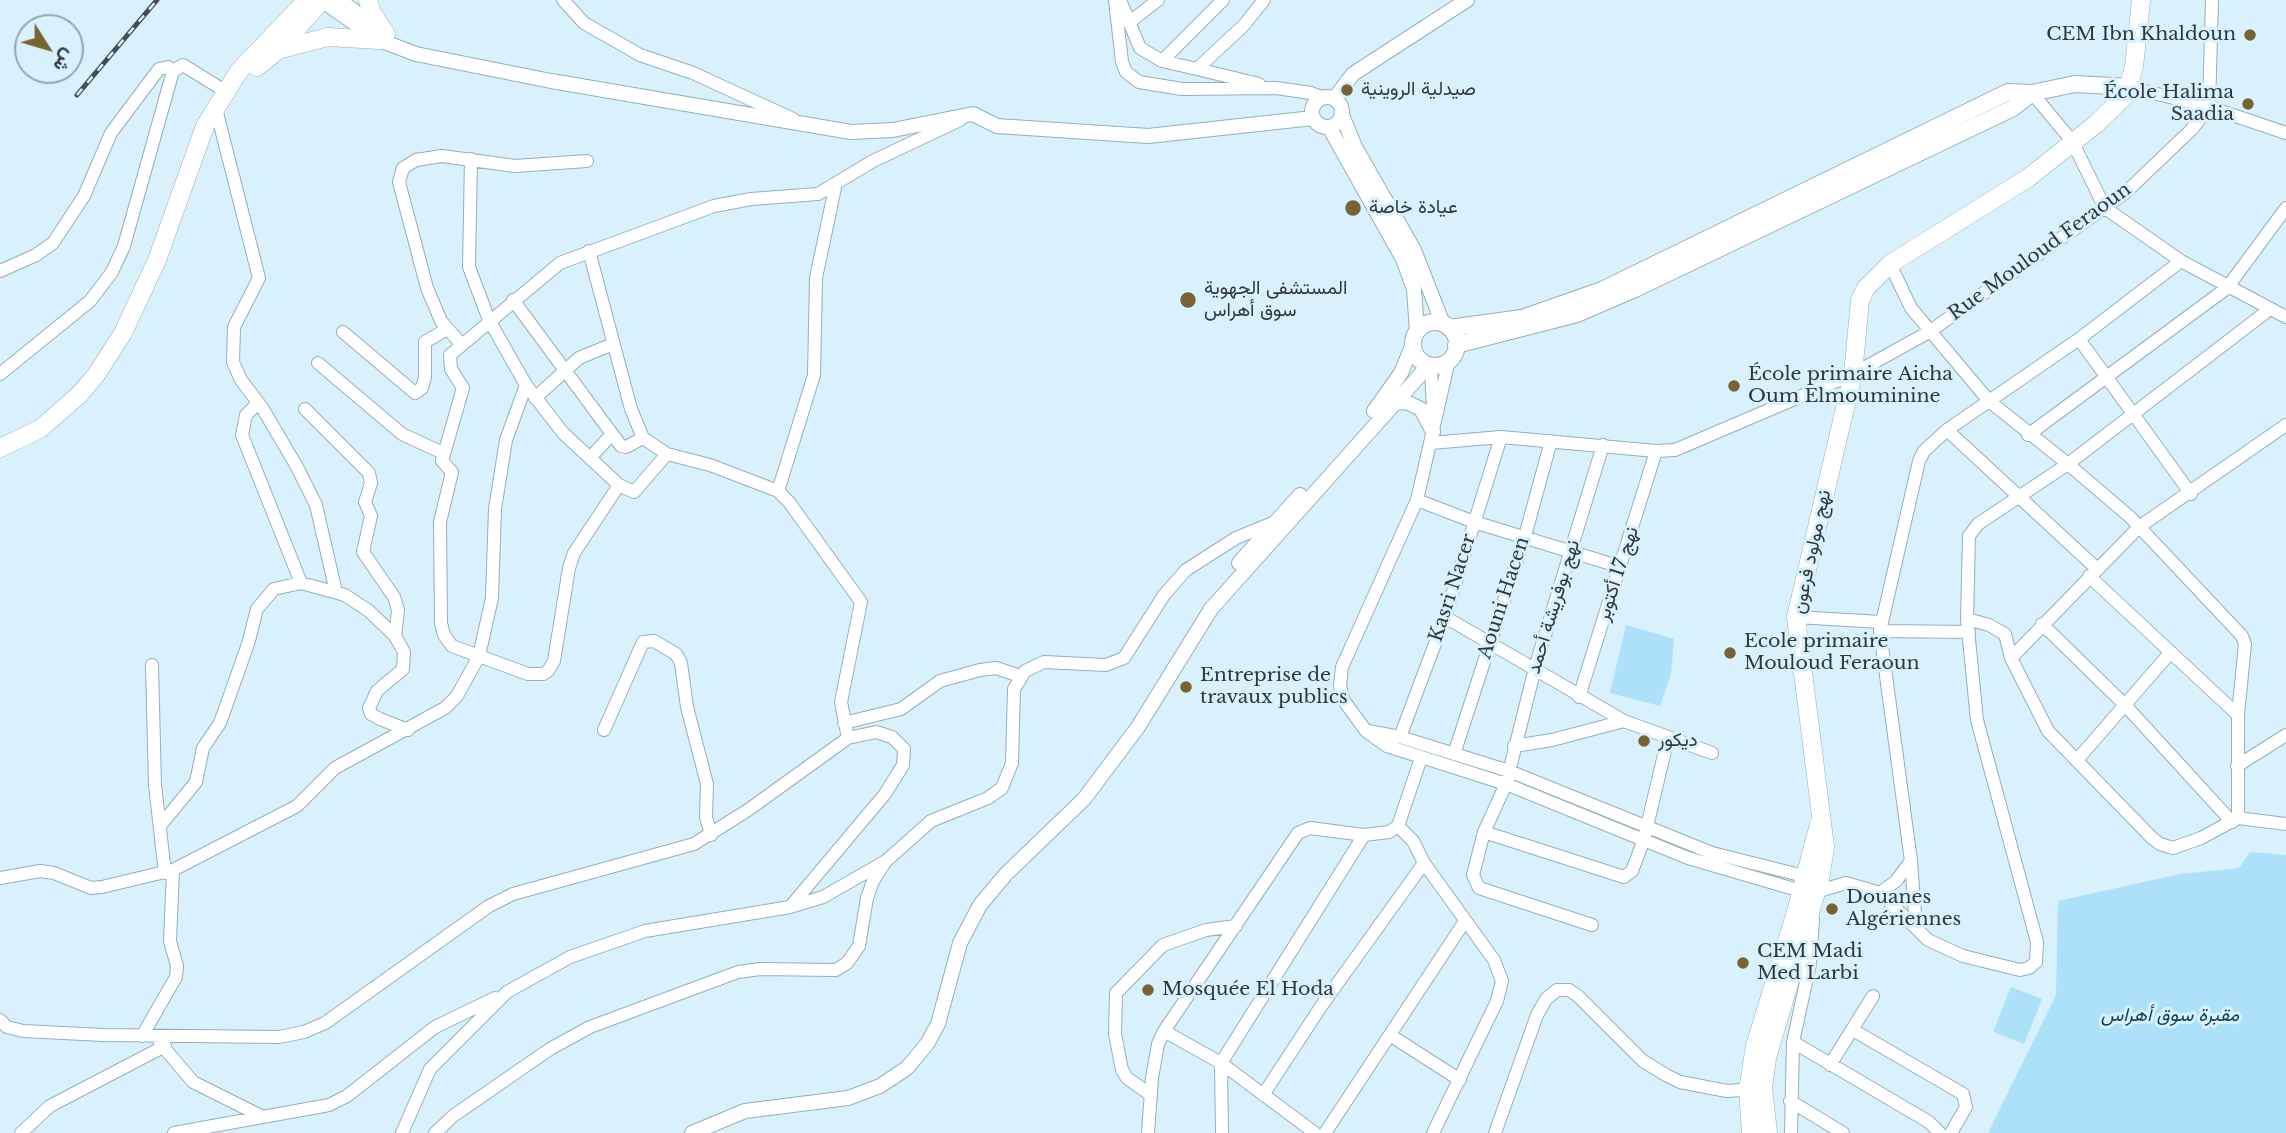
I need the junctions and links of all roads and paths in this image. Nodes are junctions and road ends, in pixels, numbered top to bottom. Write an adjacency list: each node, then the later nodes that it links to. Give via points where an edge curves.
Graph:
1 (307, 0): 24 (main road, via 239,71)
2 (322, 0): 15 (street); 16 (main road)
3 (339, 0): 15 (street)
4 (368, 0): 15 (main road)
5 (563, 0): 29 (street, via 584,23 640,55 693,73)
6 (1115, 0): 21 (street, via 1122,62 1139,82 1182,89)
7 (1121, 0): 14 (street)
8 (1158, 0): 14 (street)
9 (1223, 0): 17 (street)
10 (1264, 0): 18 (street)
11 (1467, 0): 23 (street, via 1353,74)
12 (2141, 0): 20 (main road)
13 (2211, 0): 25 (street)
14 (1131, 21): 17 (street, via 1140,48)
15 (387, 40): 16 (main road, via 328,37); 29 (street, via 446,60 551,81)
16 (278, 50): 24 (main road)
17 (1162, 61): 18 (street)
18 (1197, 69): 21 (street)
19 (173, 71): 24 (street, via 183,65); 41 (street, via 159,69 111,133 84,196 53,243); 59 (street, via 124,246 112,272 90,300)
20 (2130, 87): 22 (main road, via 2075,84); 25 (street); 32 (main road, نهج مولود فرعون, via 2096,124)
21 (1276, 88): 23 (street)
22 (2032, 93): 32 (street); 47 (main road, via 2008,93 1602,290 1522,317); 55 (main road, via 2013,108 1635,289 1577,314)
23 (1329, 99): 27 (street, via 1341,106); 28 (street, via 1313,108)
24 (220, 101): 65 (street, via 258,278 234,327 233,362); 78 (main road, via 195,149 157,260 109,355 79,396 40,429)
25 (2209, 107): 31 (street); 36 (street, Rue Mouloud Feraoun, via 2167,155)
26 (973, 114): 28 (street, via 997,126 1148,136); 29 (street, via 872,133); 35 (street)
27 (1342, 114): 30 (street, via 1338,123); 47 (street, via 1355,147 1414,250)
28 (1313, 118): 30 (street)
29 (797, 120)
30 (1329, 127): 51 (street, via 1407,268 1414,289)
31 (2286, 133)
32 (2072, 141): 36 (street); 40 (main road, نهج مولود فرعون, via 2009,191)
33 (471, 159): 34 (street, via 515,166); 46 (street, via 469,267); 48 (street, via 423,158 408,163 400,174 426,288)
34 (587, 161)
35 (836, 183): 38 (street, via 803,197 714,206); 85 (street, via 816,278 814,375)
36 (2105, 208): 39 (street); 50 (street, Rue Mouloud Feraoun)
37 (2286, 208): 42 (street)
38 (589, 251): 43 (street, via 560,263); 54 (street)
39 (2181, 261): 42 (street); 52 (street)
40 (1890, 264): 50 (street, via 1911,308); 60 (main road, نهج مولود فرعون, via 1860,300)
41 (0, 271)
42 (2227, 288): 44 (street); 61 (street)
43 (513, 300): 46 (street); 58 (street)
44 (2270, 309): 45 (street); 68 (street)
45 (2286, 317)
46 (489, 320): 53 (street); 62 (street)
47 (1446, 326): 51 (main road, via 1427,324); 55 (main road)
48 (447, 330): 49 (street, via 425,342 425,377 415,393); 53 (street)
49 (343, 332)
50 (1929, 332): 60 (street, Rue Mouloud Feraoun); 64 (street)
51 (1415, 337): 57 (main road, via 1417,357); 90 (street, via 1401,373 1374,411)
52 (2079, 339): 61 (street); 64 (street)
53 (461, 344): 80 (street, via 448,362 463,388)
54 (613, 344): 58 (street); 75 (street)
55 (1453, 353): 57 (main road); 71 (street)
56 (318, 363): 80 (street, via 402,434)
57 (1430, 365): 66 (street); 71 (street)
58 (564, 369): 63 (street); 72 (street)
59 (0, 374)
60 (1853, 374): 79 (street, Rue Mouloud Feraoun, via 1675,450); 99 (main road, نهج مولود فرعون)
61 (2104, 377): 68 (street); 73 (street)
62 (526, 385): 63 (street); 106 (street, via 506,440 495,509 492,598)
63 (535, 398): 82 (street)
64 (1989, 401): 70 (street); 73 (street)
65 (258, 402): 96 (street, via 246,415 243,435); 97 (street, via 316,505)
66 (1392, 403): 71 (street, via 1421,408); 90 (street)
67 (305, 409): 103 (street, via 369,473 365,502 371,516 363,552 394,597)
68 (2133, 414): 83 (street); 86 (street)
69 (2286, 425): 86 (street)
70 (1947, 430): 87 (street); 102 (street, via 1924,452 1914,477)
71 (1433, 433): 74 (street, Rue Mouloud Feraoun); 88 (street)
72 (611, 435): 75 (street, via 626,447); 82 (street)
73 (2028, 435): 83 (street)
74 (1502, 437): 76 (street, Rue Mouloud Feraoun); 89 (street, Kasri Nacer)
75 (643, 438): 81 (street)
76 (1551, 441): 77 (street, Rue Mouloud Feraoun); 92 (street, Aouni Hacen)
77 (1603, 445): 79 (street, Rue Mouloud Feraoun); 93 (street, نهج بوفريشة أحمد)
78 (0, 448)
79 (1656, 451): 94 (street, نهج 17 أكتوبر)
80 (443, 453): 106 (street, via 442,461 452,472 440,522 441,623 452,646)
81 (667, 454): 84 (street, via 636,491); 85 (street)
82 (590, 458): 84 (street)
83 (2068, 464): 87 (street); 91 (street)
84 (619, 485): 106 (street, via 574,553 554,661 548,670 528,674)
85 (778, 491): 115 (street, via 861,602 841,702)
86 (2190, 494): 91 (street)
87 (2017, 496): 95 (street); 101 (street, via 1970,534)
88 (1417, 500): 89 (street); 118 (street, via 1342,667 1340,686 1345,701)
89 (1474, 522): 92 (street); 98 (street, Kasri Nacer)
90 (1279, 523): 110 (street, via 1227,543 1186,570 1164,595 1124,658 1106,665 1044,662); 173 (street, via 1226,579 1158,697 1105,772 980,905 960,943 937,1024 928,1044 907,1068 880,1086 848,1098 745,1111)
91 (2139, 527): 95 (street); 113 (street, via 2241,634 2245,644)
92 (1525, 536): 93 (street); 104 (street, Aouni Hacen)
93 (1571, 552): 94 (street); 109 (street, نهج بوفريشة أحمد)
94 (1621, 567): 111 (street, نهج 17 أكتوبر)
95 (2092, 572): 100 (street); 105 (street)
96 (301, 583): 97 (street); 133 (street, via 274,590 257,609 220,723 203,748 195,782)
97 (336, 592): 103 (street, via 369,611)
98 (1445, 617): 104 (street); 120 (street, Kasri Nacer)
99 (1796, 617): 102 (street); 144 (main road, نهج مولود فرعون, via 1825,847)
100 (2042, 624): 107 (street); 112 (street)
101 (1968, 626): 102 (street); 107 (street, via 2002,631); 150 (street, via 1977,720 2038,952 2036,962 2020,970 1948,950)
102 (1880, 627): 140 (street)
103 (396, 636): 116 (street, via 404,652 403,669 377,691 369,708 371,714)
104 (1490, 643): 109 (street); 125 (street, Aouni Hacen)
105 (2170, 653): 112 (street); 113 (street)
106 (479, 656): 116 (street, via 446,708)
107 (2011, 658): 127 (street, via 2048,731)
108 (152, 665): 133 (street)
109 (1535, 668): 111 (street); 123 (street, نهج بوفريشة أحمد)
110 (1020, 676): 115 (street, via 996,668 980,670 940,681 901,709); 139 (street, via 1013,696 1011,770 1002,788 931,821)
111 (1579, 697): 114 (street)
112 (2125, 705): 127 (street); 130 (street)
113 (2238, 715): 128 (street)
114 (1624, 721): 122 (street); 123 (street)
115 (844, 723): 121 (street)
116 (408, 730): 142 (street, via 335,768 297,807)
117 (604, 730): 136 (street, via 643,642 654,641 676,653 707,784 706,817)
118 (1366, 731): 120 (street); 126 (street, via 1387,746)
119 (2286, 736): 128 (street)
120 (1401, 737): 125 (street)
121 (848, 738): 136 (street); 146 (street, via 869,732 886,734 902,745 906,758 885,794)
122 (1668, 738): 124 (street); 131 (street)
123 (1514, 746): 129 (street, نهج بوفريشة أحمد)
124 (1712, 753)
125 (1454, 754): 129 (street)
126 (1421, 758): 129 (street); 134 (street)
127 (2077, 760): 130 (street, via 2160,844 2184,846)
128 (2237, 766): 130 (street)
129 (1508, 777): 131 (street); 135 (street, نهج بوفريشة أحمد); 138 (street)
130 (2235, 820): 132 (street)
131 (1647, 824): 138 (street); 144 (street, via 1712,853)
132 (2286, 824)
133 (160, 826): 142 (street)
134 (1398, 826): 137 (street); 141 (street, via 1413,841)
135 (1484, 832): 138 (street, via 1619,878 1629,874); 148 (street, نهج بوفريشة أحمد, via 1473,875 1479,888)
136 (711, 835): 157 (street, via 694,844 513,894 489,906 325,1023 304,1032 279,1037)
137 (1364, 835): 149 (street, via 1301,830); 160 (street)
138 (1644, 839): 144 (street, via 1688,858)
139 (886, 861): 146 (street, via 823,897); 172 (street, via 873,881 859,946 836,970 737,972 590,1027 453,1115)
140 (1911, 861): 145 (street, via 1896,881); 150 (street)
141 (1424, 863): 147 (street); 165 (street)
142 (169, 872): 143 (street, via 91,888 47,872); 157 (street, via 170,941 176,977)
143 (0, 878)
144 (1814, 888): 145 (street, via 1846,883); 158 (street, via 1810,964); 163 (main road, نهج مولود فرعون)
145 (1880, 892): 150 (street)
146 (790, 907): 151 (street, via 645,931 570,957)
147 (1465, 921): 156 (street); 162 (street, via 1494,960 1503,981)
148 (1592, 925)
149 (1236, 926): 155 (street); 164 (street, via 1206,930 1163,945 1116,993 1115,1034 1122,1070)
150 (1916, 928)
151 (507, 992): 167 (street, via 435,1027 347,1096 329,1105); 171 (street, via 430,1069)
152 (1873, 996): 154 (street)
153 (2, 1027): 157 (street)
154 (1853, 1030): 161 (street); 185 (street, via 1962,1094 1966,1107)
155 (1164, 1031): 160 (street); 164 (street)
156 (1390, 1035): 162 (street); 177 (street)
157 (147, 1036): 159 (street)
158 (1793, 1042): 161 (street); 166 (street)
159 (164, 1046): 167 (street, via 193,1082); 169 (street, via 50,1106)
160 (1221, 1063): 165 (street); 175 (street)
161 (1830, 1065): 168 (street)
162 (1460, 1080): 178 (street)
163 (1755, 1089): 179 (street, via 1727,1091 1680,1082 1643,1061 1578,996 1557,990 1537,1015); 180 (main road); 181 (main road)
164 (1151, 1095): 174 (street)
165 (1264, 1095): 176 (street)
166 (1790, 1101): 182 (street); 183 (street)
167 (261, 1116): 170 (street)
168 (1926, 1128): 184 (street)
169 (21, 1133)
170 (174, 1133)
171 (402, 1133)
172 (435, 1133)
173 (692, 1133)
174 (1148, 1133)
175 (1222, 1133)
176 (1315, 1133)
177 (1325, 1133)
178 (1433, 1133)
179 (1495, 1133)
180 (1751, 1133)
181 (1768, 1133)
182 (1791, 1133)
183 (1843, 1133)
184 (1940, 1133)
185 (1951, 1133)

